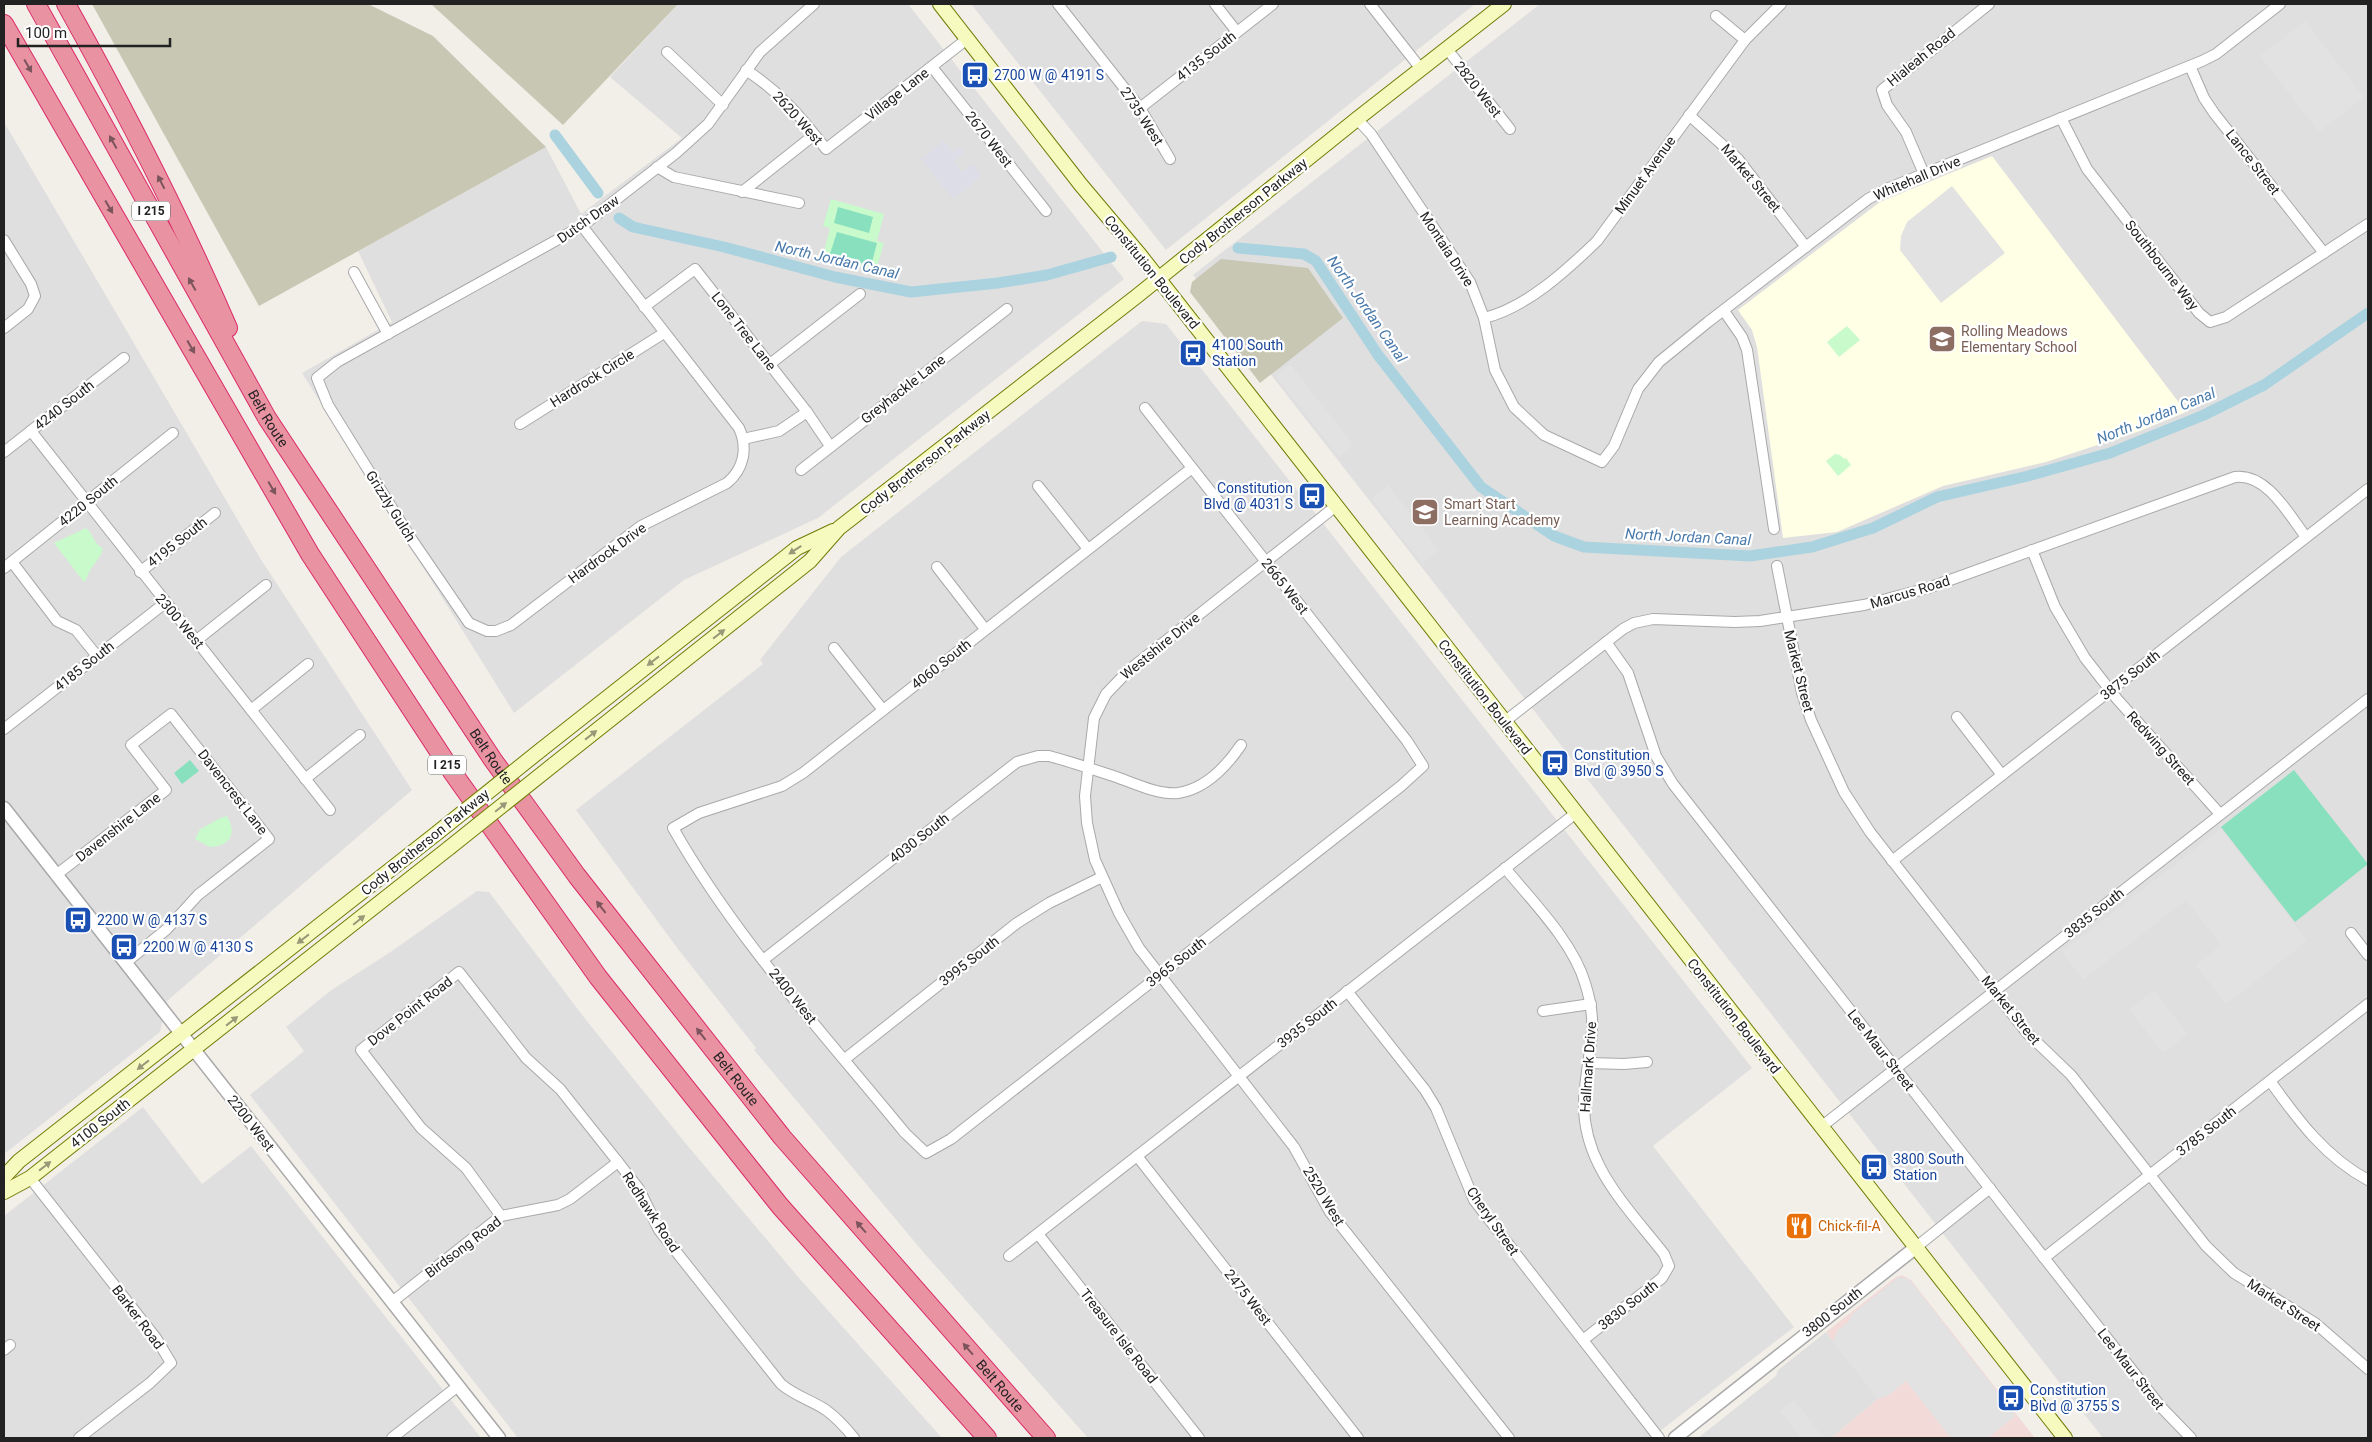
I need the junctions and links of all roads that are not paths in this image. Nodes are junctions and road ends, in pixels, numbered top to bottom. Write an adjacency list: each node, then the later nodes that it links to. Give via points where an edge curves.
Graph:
1 (36, 4): 58 (highway, Belt Route / I 215, one-way to 1)
2 (66, 4): 58 (highway, one-way to 2, via 179,218)
3 (812, 4): 23 (street, Dutch Draw, via 777,35)
4 (940, 4): 16 (main road, Constitution Boulevard)
5 (1058, 4): 25 (street, 2735 West)
6 (1216, 4): 15 (street)
7 (1273, 4): 15 (street, 4135 South)
8 (1370, 4): 22 (street)
9 (1504, 4): 18 (main road, Cody Brotherson Parkway)
10 (1781, 4): 17 (street, Minuet Avenue)
11 (1989, 4): 34 (street, Hialeah Road, via 1882,90 1887,105 1906,132)
12 (2280, 4): 20 (street, Whitehall Drive, via 2216,54)
13 (1716, 16): 17 (street)
14 (4, 24): 159 (highway, I 215, one-way to 159, via 310,554 453,773 598,977 774,1199)
15 (1237, 32): 25 (street, 4135 South)
16 (967, 39): 21 (street, Village Lane); 44 (main road, Constitution Boulevard)
17 (1745, 40): 26 (street, Minuet Avenue)
18 (1446, 49): 22 (main road, Cody Brotherson Parkway); 29 (street, 2820 West)
19 (667, 52): 24 (street)
20 (2190, 66): 27 (street, Whitehall Drive); 42 (street, Lance Street, via 2214,113)
21 (932, 67): 31 (street, Village Lane); 37 (street, 2670 West)
22 (1421, 69): 28 (main road, Cody Brotherson Parkway)
23 (746, 70): 24 (street, Dutch Draw); 30 (street, 2620 West, via 782,96)
24 (723, 105): 33 (street, Dutch Draw, via 694,138)
25 (1140, 108): 32 (street, 2735 West)
26 (1689, 115): 41 (street, Market Street, via 1738,158); 49 (street, Minuet Avenue, via 1597,241 1518,306)
27 (2061, 118): 34 (street, Whitehall Drive); 42 (street, Southbourne Way, via 2087,169 2210,322 2226,317)
28 (1357, 119): 44 (main road, Cody Brotherson Parkway); 49 (street, Montaia Drive, via 1371,134 1463,270)
29 (1510, 129)
30 (814, 135): 31 (street, 2620 West); 35 (street)
31 (826, 149)
32 (1170, 159)
33 (657, 167): 35 (street, via 674,177); 39 (street, Dutch Draw)
34 (1924, 174): 41 (street, Whitehall Drive, via 1868,199)
35 (742, 192): 36 (street)
36 (799, 203)
37 (1046, 211)
38 (2368, 224): 42 (street)
39 (582, 226): 46 (street); 52 (street, Dutch Draw)
40 (4, 240): 50 (street, via 35,296 28,309)
41 (1806, 247): 48 (street, Whitehall Drive)
42 (2324, 253)
43 (354, 272): 52 (street)
44 (1159, 279): 71 (main road, Constitution Boulevard); 73 (main road, Cody Brotherson Parkway)
45 (860, 294): 54 (street)
46 (644, 307): 51 (street); 54 (street, Lone Tree Lane, via 695,269)
47 (1007, 309): 63 (street, Greyhackle Lane)
48 (1724, 311): 65 (street, Whitehall Drive, via 1671,351 1651,371 1633,399 1614,446); 74 (street, via 1747,350)
49 (1484, 318): 65 (street, Montaia Drive, via 1495,370 1514,407 1544,435)
50 (4, 328)
51 (664, 333): 59 (street, Hardrock Circle); 62 (street, via 739,428)
52 (388, 334): 55 (street, Dutch Draw, via 337,362)
53 (124, 358): 60 (street, 4240 South)
54 (770, 364): 57 (street, Lone Tree Lane)
55 (317, 378): 86 (street, Grizzly Gulch, via 328,405 408,534 464,617)
56 (1145, 408): 66 (street, 2665 West)
57 (807, 412): 62 (street, via 779,431); 63 (street, Lone Tree Lane)
58 (267, 418): 160 (highway, Belt Route / I 215, one-way to 58, via 782,1136 577,876 457,708)
59 (520, 424)
60 (31, 431): 64 (street, 4240 South); 70 (street, 2300 West)
61 (172, 434): 70 (street, 4220 South)
62 (743, 439): 86 (street, Hardrock Drive, via 741,464 727,483 642,526 511,625 496,631)
63 (830, 446): 67 (street, Greyhackle Lane)
64 (4, 452)
65 (1602, 462)
66 (1192, 468): 76 (street, 4060 South); 78 (street, 2665 West)
67 (801, 470)
68 (1038, 486): 76 (street)
69 (2368, 489): 75 (street, 3875 South)
70 (86, 503): 79 (street, 4220 South); 82 (street, 2300 West)
71 (1336, 506): 78 (street, Westshire Drive); 99 (main road, Constitution Boulevard)
72 (215, 513): 82 (street, 4195 South)
73 (839, 528): 127 (main road, Cody Brotherson Parkway, one-way to 127, bridge, via 797,548); 128 (main road, Cody Brotherson Parkway, one-way to 73, bridge, via 810,561)
74 (1774, 529)
75 (2306, 537): 77 (street, Marcus Road, via 2266,487 2253,478 2241,476); 93 (street, 3875 South)
76 (1088, 549): 87 (street, 4060 South)
77 (2032, 550): 85 (street, Marcus Road, via 1901,597); 93 (street, Redwing Street, via 2066,627)
78 (1267, 562): 103 (street, 2665 West); 104 (street, Westshire Drive, via 1117,681 1094,718)
79 (8, 565): 91 (street, via 57,621 76,630)
80 (1777, 566): 85 (street, Market Street)
81 (937, 567): 87 (street)
82 (140, 572): 84 (street, 2300 West)
83 (266, 585): 88 (street)
84 (165, 603): 88 (street, 2300 West); 91 (street, 4185 South)
85 (1786, 616): 89 (street, Marcus Road, via 1746,622 1646,620 1628,626); 112 (street, Market Street, via 1802,692 1822,747 1851,803)
86 (476, 628)
87 (985, 629): 96 (street, 4060 South)
88 (197, 640): 95 (street, 2300 West)
89 (1606, 642): 99 (street, Marcus Road); 132 (street, Lee Maur Street, via 1628,673 1656,756 1667,775)
90 (834, 648): 96 (street)
91 (97, 656): 100 (street, 4185 South)
92 (308, 664): 95 (street)
93 (2110, 691): 105 (street, 3875 South); 110 (street, Redwing Street)
94 (2368, 699): 110 (street, 3835 South)
95 (251, 710): 106 (street, 2300 West)
96 (883, 710): 111 (street, 4060 South, via 782,786 699,813)
97 (171, 714): 114 (street, Davenshire Lane, via 131,745 166,790); 119 (street, Davencrest Lane, via 269,839 198,895 167,929)
98 (1957, 718): 105 (street)
99 (1504, 722): 109 (main road, Constitution Boulevard)
100 (4, 729)
101 (360, 736): 106 (street)
102 (1240, 745): 104 (street, 4030 South, via 1229,763 1209,779 1194,789 1177,793 1163,792)
103 (1423, 766): 121 (street, 3965 South)
104 (1088, 767): 115 (street, Westshire Drive, via 1087,822); 118 (street, 4030 South, via 1049,756 1017,762)
105 (2002, 775): 112 (street, 3875 South)
106 (305, 779): 108 (street, 2300 West)
107 (4, 808): 114 (street, 2200 West)
108 (330, 810)
109 (1576, 813): 113 (street, 3935 South); 135 (main road, Constitution Boulevard)
110 (2220, 814): 123 (street, 3835 South)
111 (673, 828): 118 (street, 2400 West)
112 (1892, 861): 123 (street, Market Street)
113 (1505, 868): 122 (street, 3935 South); 124 (street, Hallmark Drive, via 1575,959)
114 (56, 875): 119 (street, 2200 West)
115 (1102, 877): 121 (street, Westshire Drive, via 1128,931); 129 (street, 3995 South, via 1024,918)
116 (2351, 934): 117 (street)
117 (2368, 956)
118 (763, 960): 129 (street, 2400 West)
119 (125, 963): 127 (street, 2200 West)
120 (459, 972): 138 (street, Redhawk Road, via 526,1058 560,1089); 145 (street, Dove Point Road, via 360,1050 421,1128 466,1168)
121 (1160, 975): 133 (street, 2520 West); 136 (street, 3965 South, via 951,1139)
122 (1347, 991): 133 (street, 3935 South); 152 (street, Cheryl Street, via 1436,1108 1474,1200)
123 (1994, 991): 132 (street, 3835 South); 139 (street, Market Street, via 2027,1033 2070,1075)
124 (1591, 1004): 126 (street); 131 (street, Hallmark Drive)
125 (2368, 1004): 134 (street, 3785 South)
126 (1544, 1011)
127 (181, 1036): 128 (street, 2200 West); 140 (main road, 4100 South, one-way to 140, via 19,1161)
128 (193, 1051): 141 (main road, 4100 South, one-way to 128); 151 (street, 2200 West)
129 (845, 1059): 136 (street, 2400 West, via 905,1133)
130 (1647, 1062): 131 (street)
131 (1589, 1063): 150 (street, Hallmark Drive, via 1583,1107 1591,1150 1606,1179)
132 (1896, 1068): 135 (street, 3835 South); 143 (street, Lee Maur Street)
133 (1239, 1076): 137 (street, 3935 South); 163 (street, 2520 West, via 1294,1147 1330,1212)
134 (2270, 1081): 139 (street, 3785 South); 142 (street, via 2323,1148)
135 (1821, 1127): 147 (main road, Constitution Boulevard)
136 (926, 1153)
137 (1137, 1156): 146 (street, 3935 South); 162 (street, 2475 West)
138 (618, 1162): 145 (street, Birdsong Road, via 558,1205); 158 (street, Redhawk Road, via 639,1190 659,1230 781,1384 795,1396 835,1417)
139 (2148, 1176): 149 (street, 3785 South); 153 (street, Market Street, via 2191,1231 2227,1267 2315,1323)
140 (4, 1177)
141 (30, 1178): 144 (main road, 4100 South); 155 (street, Barker Road, via 156,1338 171,1363)
142 (2368, 1180)
143 (1990, 1188): 147 (street, 3800 South); 149 (street, Lee Maur Street)
144 (4, 1192)
145 (501, 1216): 151 (street, Birdsong Road)
146 (1038, 1234): 148 (street, 3935 South); 161 (street, Treasure Isle Road)
147 (1915, 1248): 165 (street, 3800 South); 166 (main road, Constitution Boulevard)
148 (1009, 1256)
149 (2044, 1258): 167 (street, Lee Maur Street, via 2161,1407)
150 (1670, 1266): 152 (street, 3830 South, via 1662,1278)
151 (392, 1302): 154 (street, 2200 West)
152 (1583, 1340): 164 (street, Cheryl Street)
153 (2368, 1370)
154 (458, 1386): 156 (street); 157 (street, 2200 West)
155 (78, 1438)
156 (392, 1438)
157 (499, 1438)
158 (854, 1438)
159 (987, 1438)
160 (1046, 1438)
161 (1199, 1438)
162 (1358, 1438)
163 (1509, 1438)
164 (1659, 1438)
165 (1675, 1438)
166 (2065, 1438)
167 (2191, 1438)

